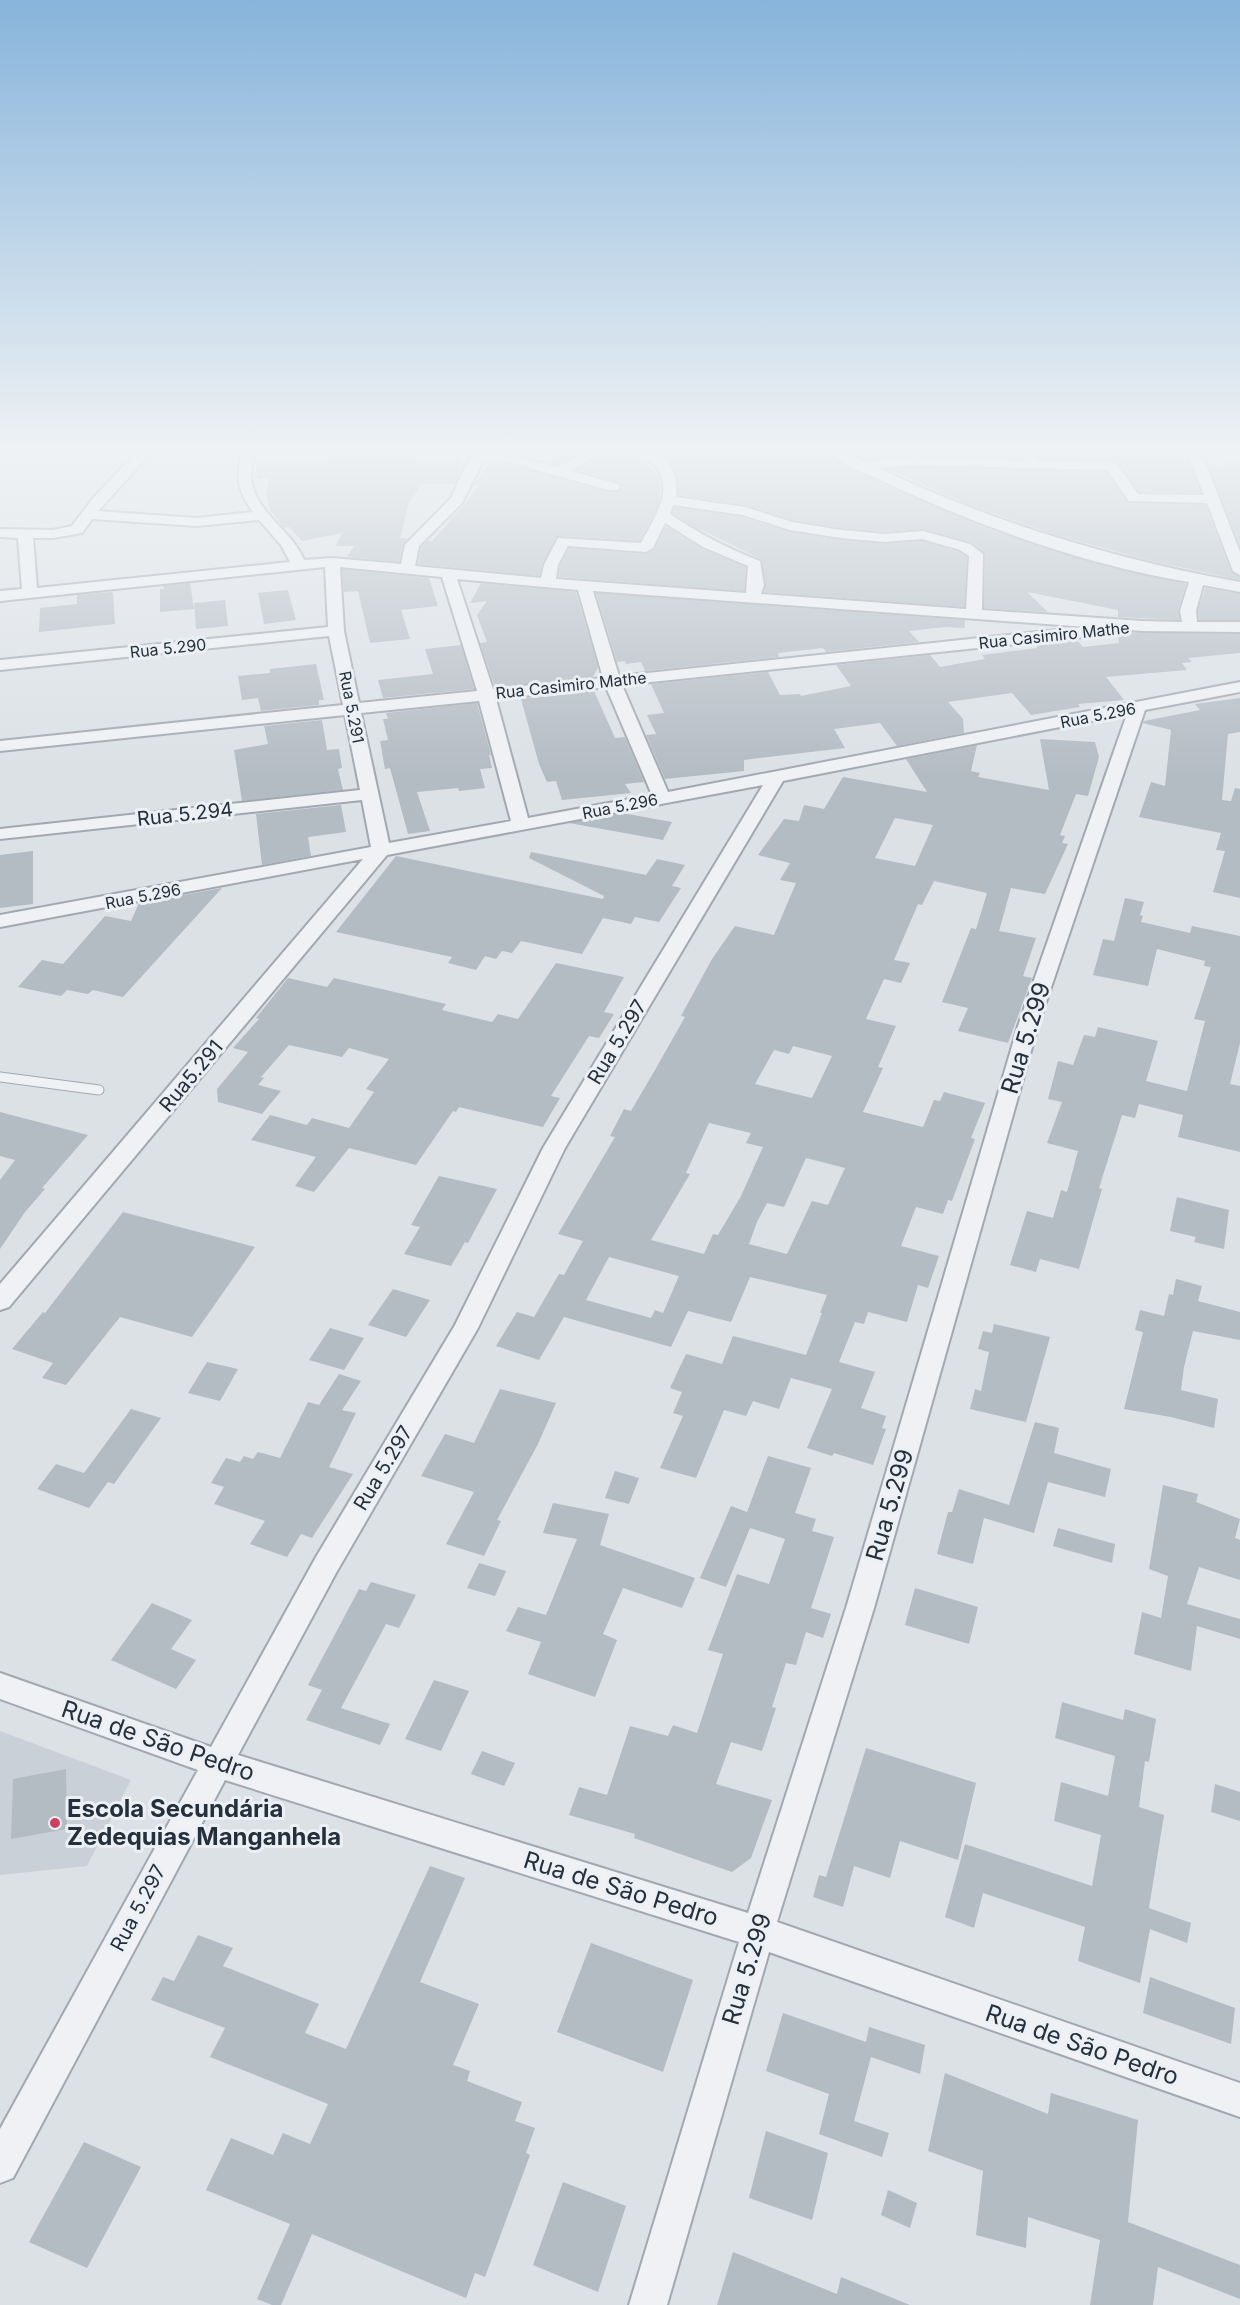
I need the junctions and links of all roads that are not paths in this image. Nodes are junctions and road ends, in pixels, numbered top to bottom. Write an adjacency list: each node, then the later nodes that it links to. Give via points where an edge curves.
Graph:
1 (27, 562): 16 (street)
2 (298, 562): 9 (street)
3 (332, 562): 9 (street); 10 (street); 23 (street, Rua 5.291)
4 (409, 562): 10 (street)
5 (553, 562): 13 (street)
6 (748, 562): 18 (street, via 755,564)
7 (976, 562): 19 (street)
8 (1119, 562): 12 (street)
9 (299, 567): 16 (street)
10 (407, 570): 11 (street)
11 (448, 574): 13 (street); 27 (street)
12 (1197, 579): 15 (street); 20 (street, via 1188,611)
13 (548, 583): 14 (street)
14 (584, 585): 18 (street); 25 (street)
15 (1240, 587)
16 (30, 593): 17 (street)
17 (0, 596)
18 (753, 597): 19 (street)
19 (974, 612): 21 (street)
20 (1190, 625): 21 (street); 22 (street)
21 (1142, 626): 25 (street, Rua Casimiro Mathe)
22 (1240, 627)
23 (336, 631): 24 (street, Rua 5.290); 29 (street, Rua 5.291)
24 (0, 665)
25 (612, 681): 27 (street, Rua Casimiro Mathe); 33 (street)
26 (1240, 687): 28 (street, Rua 5.296)
27 (486, 694): 29 (street, Rua Casimiro Mathe); 34 (street)
28 (1138, 707): 31 (street, Rua 5.296); 43 (street, Rua 5.299, via 1028,1026 860,1608)
29 (352, 708): 30 (street, Rua Casimiro Mathe); 32 (street, Rua 5.291)
30 (0, 746)
31 (777, 777): 33 (street, Rua 5.296); 42 (street, Rua 5.297, via 554,1148 466,1328 326,1565)
32 (369, 794): 35 (street, Rua 5.294); 36 (street, Rua 5.291)
33 (662, 798): 34 (street, Rua 5.296)
34 (521, 824): 36 (street, Rua 5.296)
35 (0, 834)
36 (381, 850): 37 (street, Rua 5.296); 40 (street, Rua5.291)
37 (0, 921)
38 (0, 1077): 39 (lane)
39 (99, 1090)
40 (0, 1301)
41 (0, 1686): 42 (street, Rua de São Pedro)
42 (217, 1763): 43 (street, Rua de São Pedro); 45 (street, Rua 5.297)
43 (758, 1932): 44 (street, Rua de São Pedro); 46 (street, Rua 5.299)
44 (1240, 2100)
45 (0, 2165)
46 (648, 2305)

